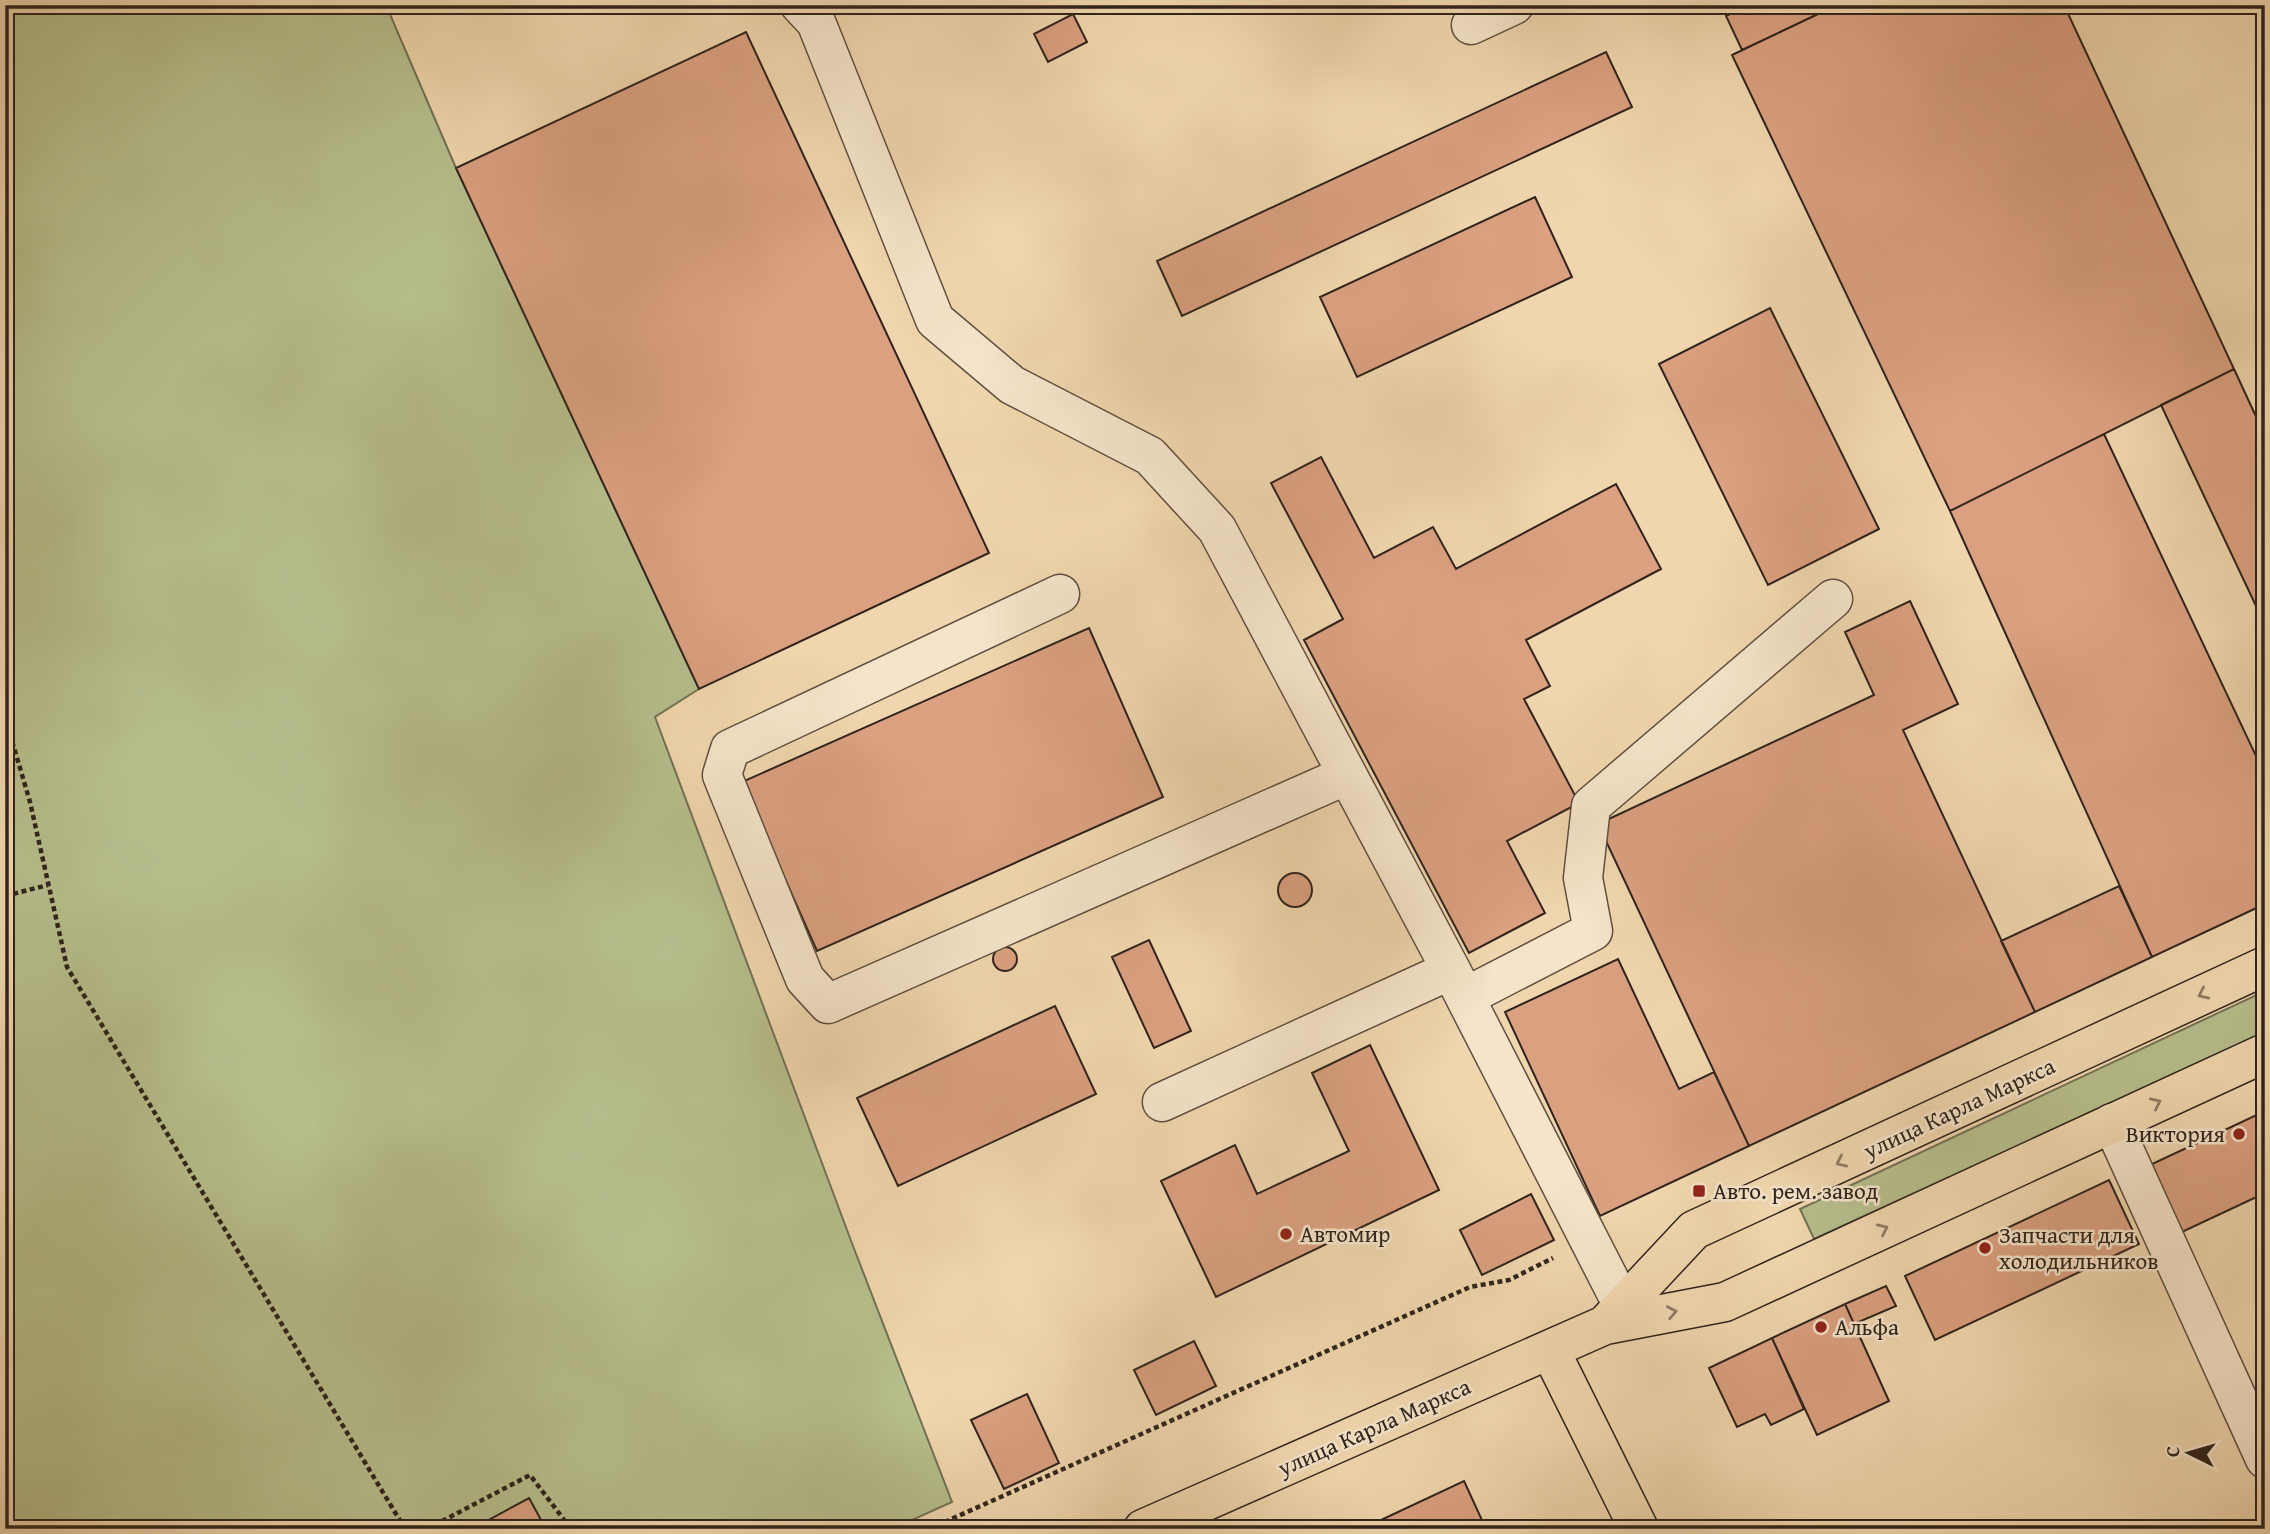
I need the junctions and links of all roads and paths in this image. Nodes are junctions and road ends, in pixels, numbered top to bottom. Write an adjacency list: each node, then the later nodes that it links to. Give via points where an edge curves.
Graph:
1 (800, 5): 7 (street, via 816,23 935,320 1013,385 1150,456 1217,529)
2 (1514, 5): 3 (street)
3 (1471, 25)
4 (1060, 594): 7 (street, via 730,749 722,775 804,979 828,1004)
5 (1833, 599): 11 (street, via 1591,806 1583,878 1593,931)
6 (5, 717): 8 (path)
7 (1348, 775): 11 (street)
8 (48, 885): 9 (path); 19 (path, via 67,967)
9 (5, 896)
10 (2265, 966): 16 (main road, улица Карла Маркса, one-way to 16, via 1694,1230)
11 (1458, 984): 13 (street); 16 (street)
12 (2265, 1053): 14 (main road, улица Карла Маркса, one-way to 12)
13 (1161, 1102)
14 (2112, 1124): 16 (main road, улица Карла Маркса, one-way to 14, via 1725,1301); 18 (street)
15 (1562, 1254): 22 (path, via 1508,1280 1470,1287)
16 (1614, 1315): 17 (main road, улица Карла Маркса)
17 (1550, 1350): 23 (main road, улица Карла Маркса); 24 (main road)
18 (2265, 1459)
19 (405, 1529)
20 (427, 1529): 21 (path, via 530,1475)
21 (571, 1529)
22 (929, 1529)
23 (1143, 1529)
24 (1639, 1529)

